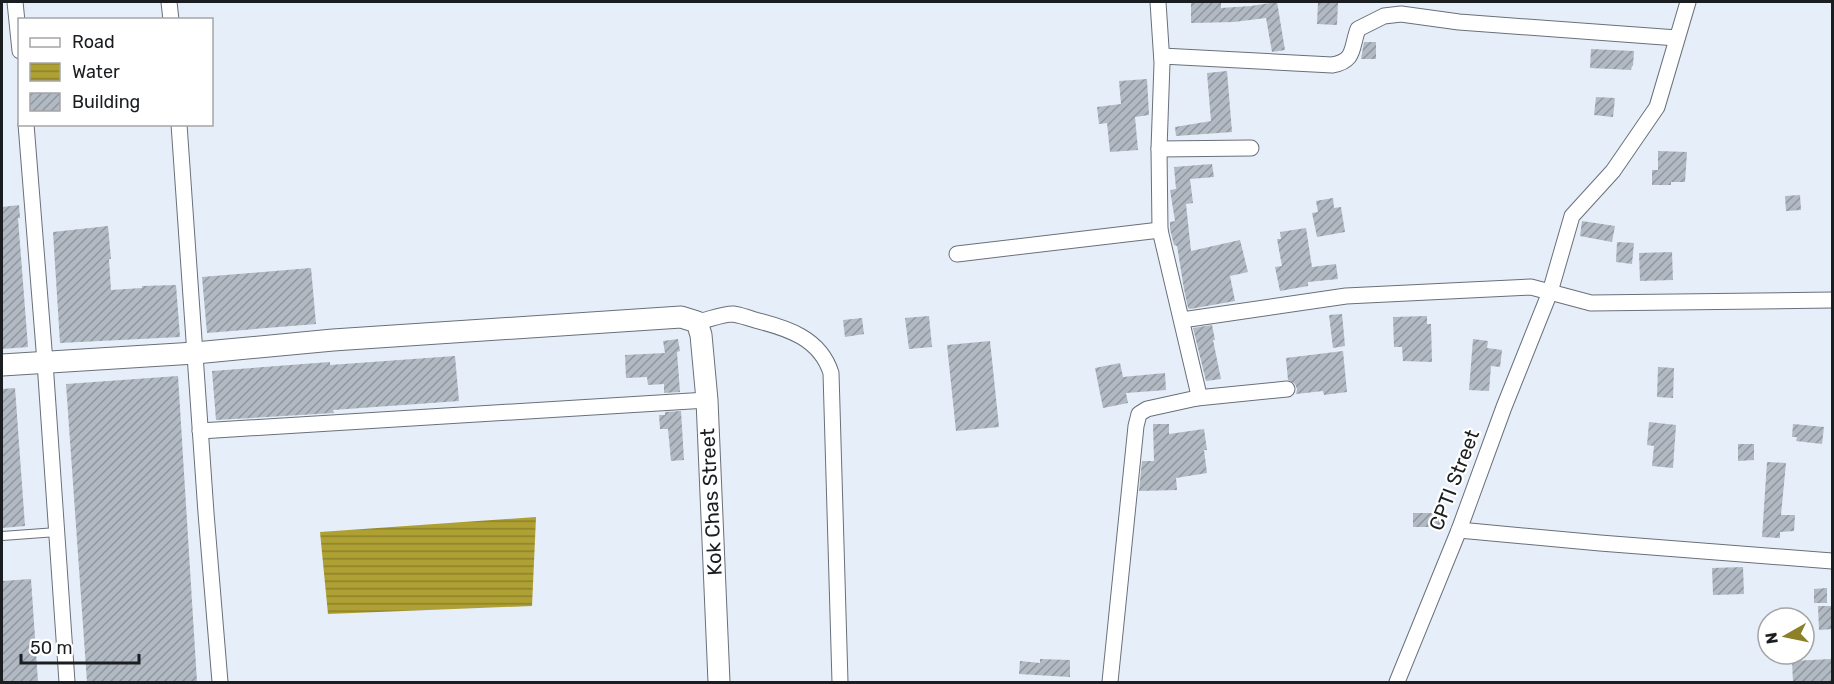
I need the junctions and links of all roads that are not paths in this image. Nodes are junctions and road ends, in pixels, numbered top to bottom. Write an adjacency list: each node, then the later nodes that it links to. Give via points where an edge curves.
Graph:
1 (170, 2): 5 (street)
2 (1158, 2): 8 (street)
3 (1688, 2): 6 (street, CPTI Street)
4 (12, 3): 7 (street)
5 (171, 18)
6 (1677, 38): 8 (street, via 1401,14 1384,16 1358,29 1349,58 1332,65); 15 (street, CPTI Street, via 1657,107 1613,171 1572,216)
7 (18, 39)
8 (1162, 56): 12 (street)
9 (26, 126): 20 (street)
10 (179, 126): 19 (street)
11 (1251, 148): 12 (street)
12 (1159, 149): 13 (street)
13 (1161, 230): 14 (street); 17 (street)
14 (957, 254)
15 (1550, 292): 16 (street, via 1591,303); 17 (street, via 1531,287 1346,296); 26 (street, CPTI Street)
16 (1833, 300)
17 (1182, 320): 23 (street, via 1198,386)
18 (697, 322): 19 (street, via 681,317); 24 (street, Kok Chas Street); 33 (street, via 733,314 779,326 806,338 828,362)
19 (195, 353): 20 (street); 25 (street)
20 (45, 362): 21 (street); 27 (street)
21 (2, 365)
22 (1287, 389): 23 (street)
23 (1197, 398): 34 (street, via 1139,414)
24 (706, 400): 25 (street); 32 (street, Kok Chas Street)
25 (200, 431): 31 (street)
26 (1459, 530): 29 (street); 35 (street, CPTI Street)
27 (57, 532): 28 (lane); 30 (street)
28 (2, 536)
29 (1833, 561)
30 (67, 682)
31 (220, 682)
32 (719, 682)
33 (840, 682)
34 (1110, 682)
35 (1397, 682)

